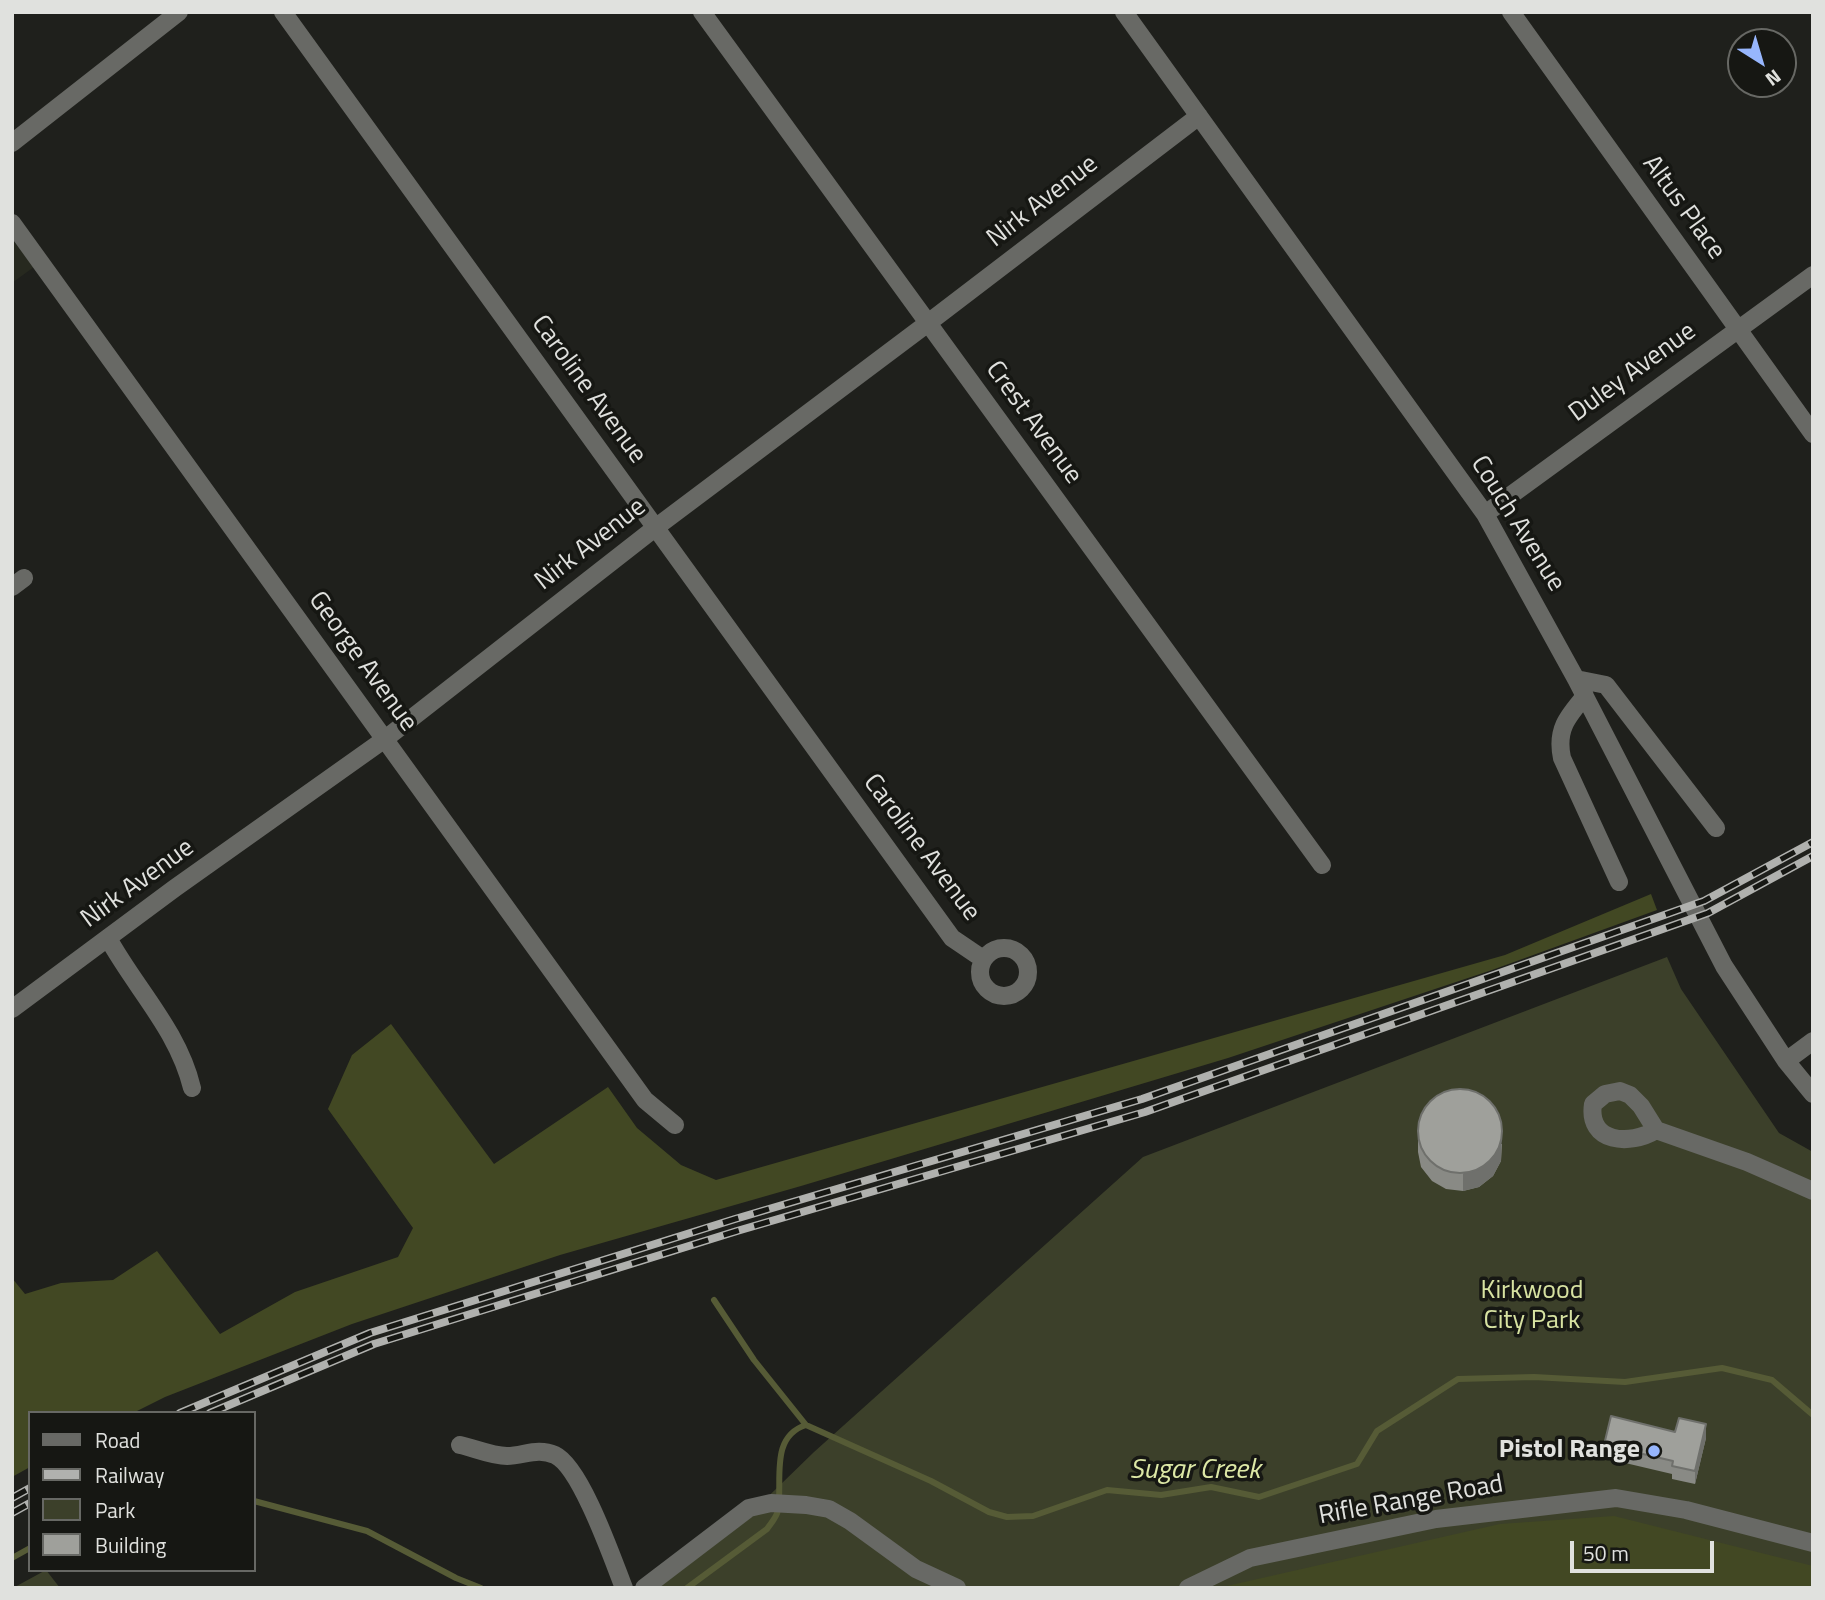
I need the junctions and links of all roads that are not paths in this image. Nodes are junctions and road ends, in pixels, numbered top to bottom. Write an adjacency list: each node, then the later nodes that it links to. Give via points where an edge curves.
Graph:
1 (179, 12): 7 (street)
2 (284, 12): 14 (street, Caroline Avenue)
3 (702, 12): 10 (street, Crest Avenue)
4 (1124, 12): 6 (street, Couch Avenue)
5 (1511, 12): 11 (street, Altus Place)
6 (1199, 116): 10 (street, Nirk Avenue); 13 (street, Couch Avenue)
7 (12, 143)
8 (12, 223): 17 (street, George Avenue)
9 (1813, 275): 11 (street, Duley Avenue)
10 (928, 323): 14 (street, Nirk Avenue); 19 (street, Crest Avenue)
11 (1737, 330): 12 (street, Altus Place); 13 (street, Duley Avenue)
12 (1813, 434)
13 (1485, 514): 15 (street, Couch Avenue)
14 (655, 528): 17 (street, Nirk Avenue); 22 (street, Caroline Avenue, via 952,938)
15 (1576, 679): 16 (street, Couch Avenue); 18 (street, via 1606,685)
16 (1585, 696): 20 (street, via 1567,717 1559,742 1562,758); 25 (street, Couch Avenue, via 1724,966)
17 (385, 739): 21 (street, Nirk Avenue); 28 (street, George Avenue, via 645,1100)
18 (1716, 828)
19 (1322, 865)
20 (1619, 883)
21 (107, 938): 23 (street, Nirk Avenue); 26 (street, via 167,1027)
22 (983, 959)
23 (12, 1009)
24 (1813, 1041): 25 (street)
25 (1786, 1061): 27 (street, Couch Avenue)
26 (192, 1088)
27 (1813, 1094)
28 (675, 1125)
29 (1656, 1130): 30 (street)
30 (1813, 1191)
31 (460, 1445): 33 (street, via 506,1456 536,1450 557,1456 594,1510)
32 (1813, 1543): 36 (street, Rifle Range Road, via 1686,1510 1616,1498 1436,1519 1250,1558)
33 (624, 1588)
34 (644, 1588): 35 (street, via 748,1508 771,1503 829,1509 916,1569)
35 (957, 1588)
36 (1188, 1588)

